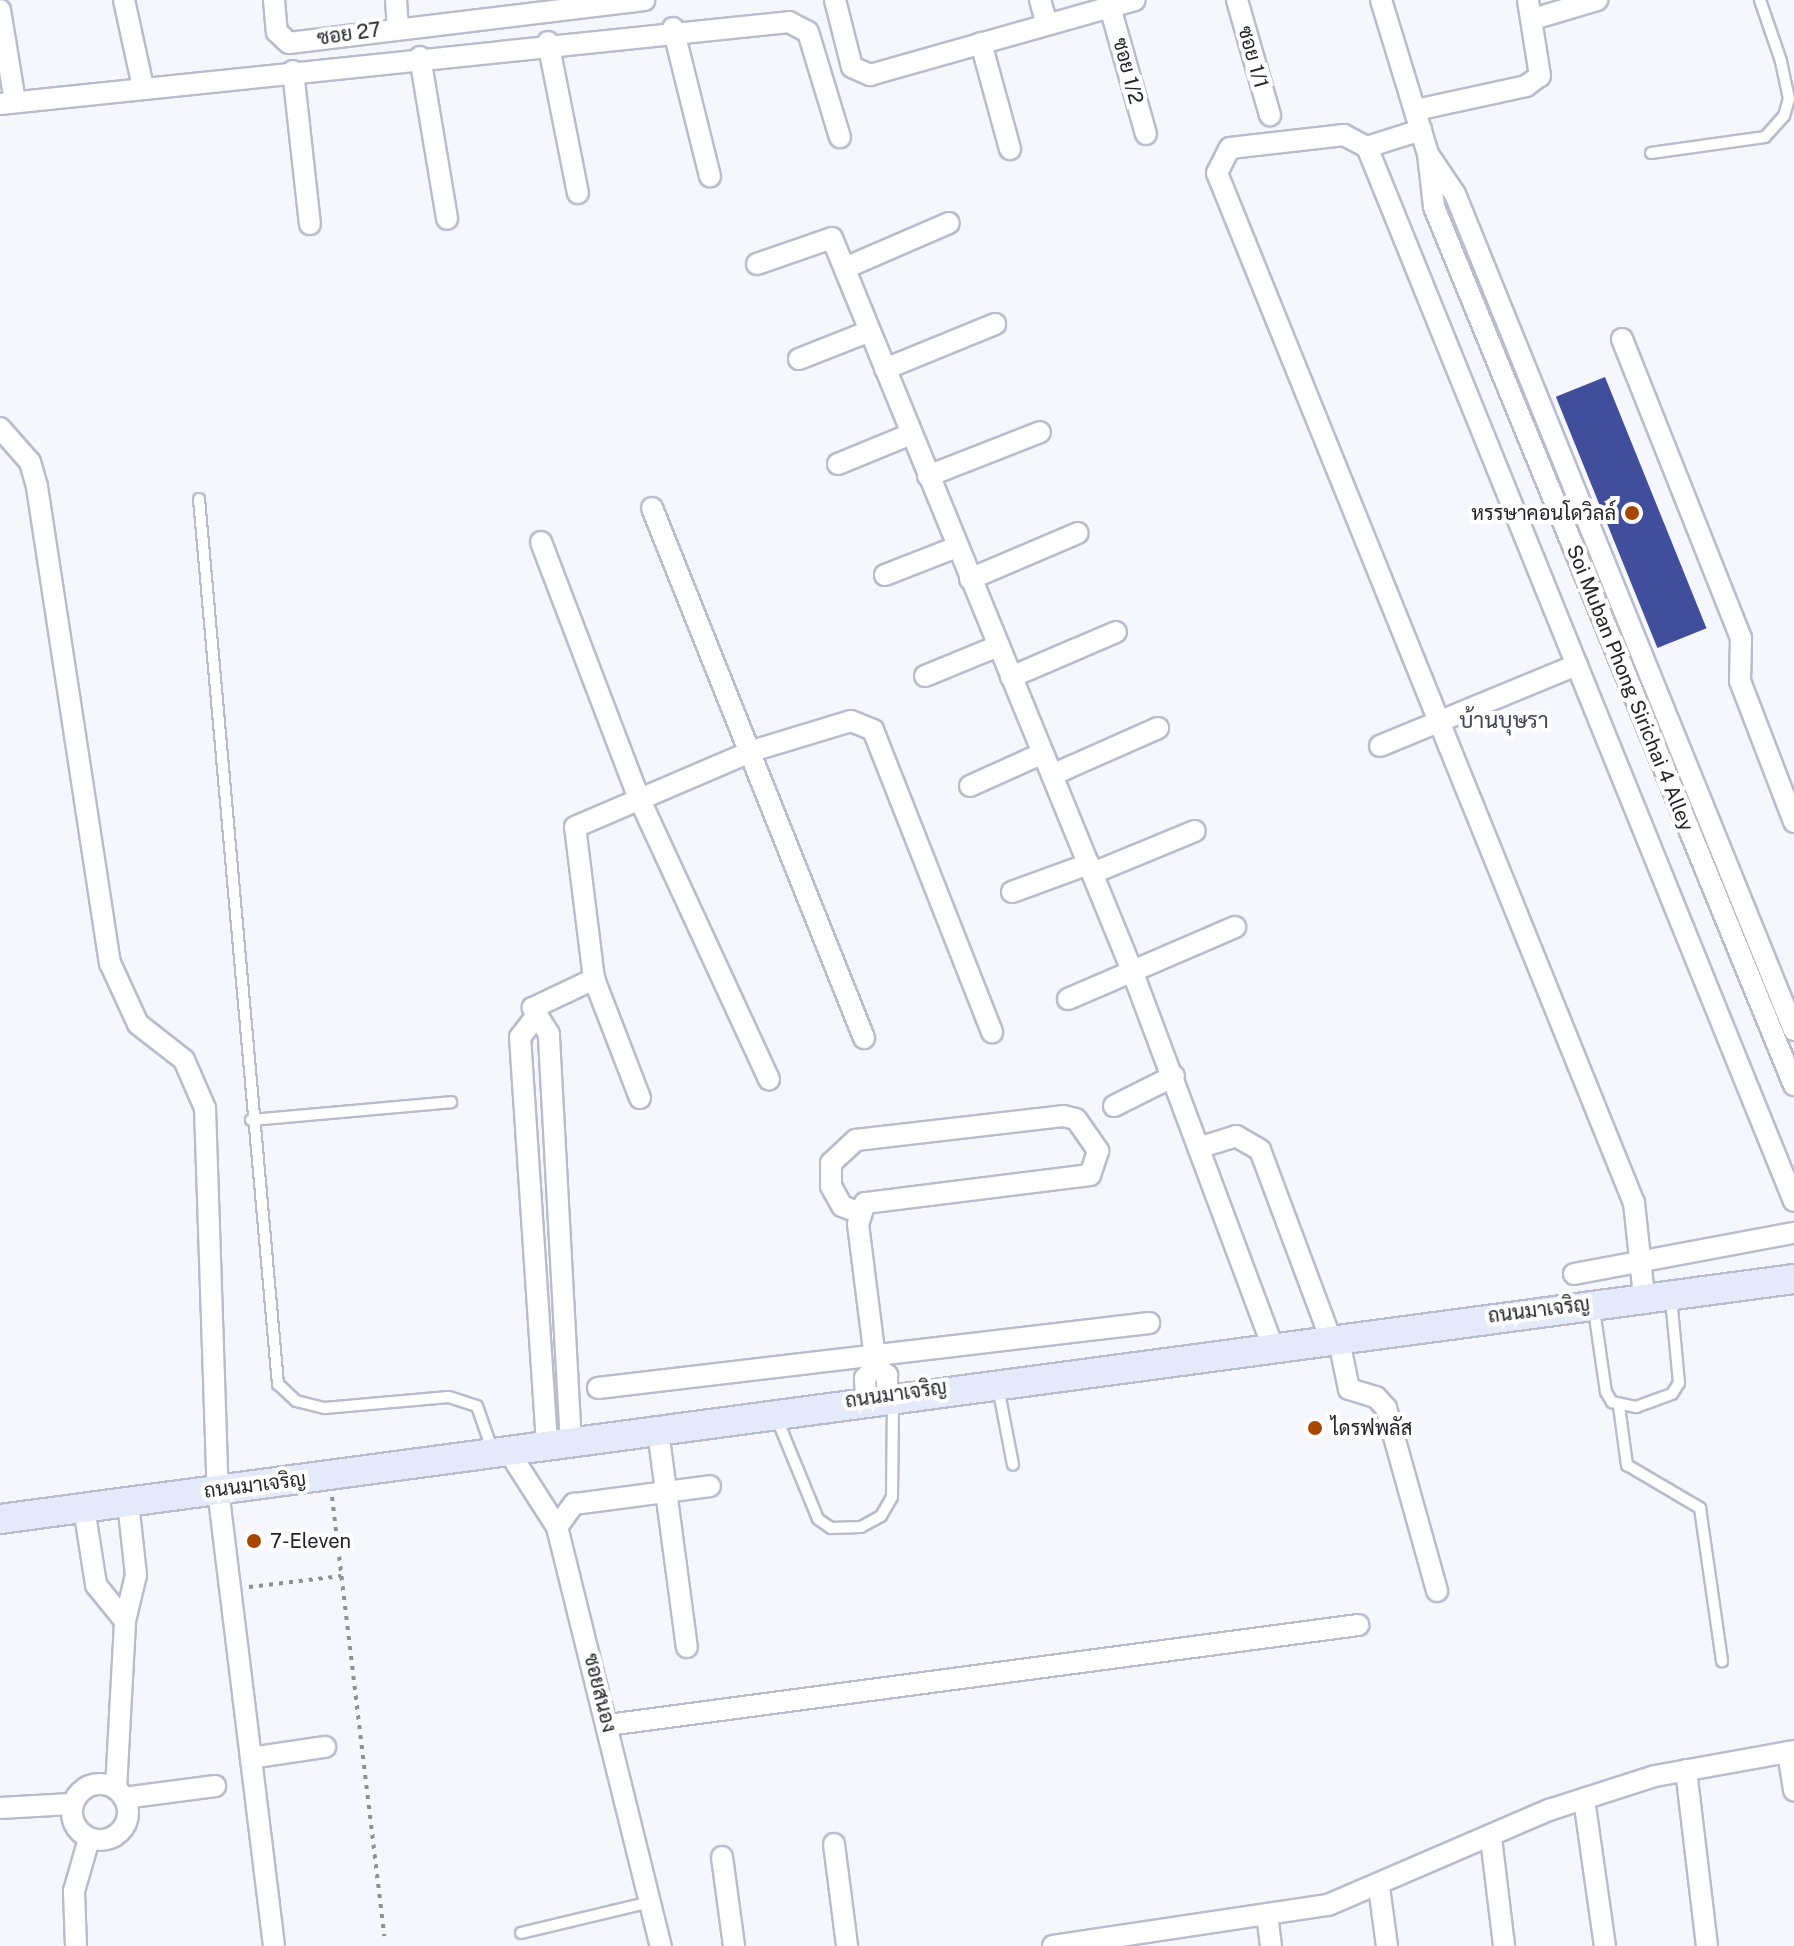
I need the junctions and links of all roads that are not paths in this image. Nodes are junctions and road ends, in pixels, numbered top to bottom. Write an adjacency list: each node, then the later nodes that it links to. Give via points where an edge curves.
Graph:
1 (124, 0): 23 (street)
2 (274, 0): 17 (street, ซอย 27, via 277,32 289,43)
3 (396, 0): 17 (street, ซอย 27)
4 (636, 0): 12 (street)
5 (835, 0): 20 (street, via 852,67 861,73)
6 (1040, 0): 16 (street)
7 (1135, 0): 13 (street)
8 (1237, 0): 26 (street, ซอย 1/1)
9 (1381, 0): 25 (street, Soi Muban Phong Sirichai 4 Alley)
10 (1597, 0): 15 (street)
11 (1760, 0): 32 (lane, via 1789,99 1784,116 1765,137)
12 (517, 7): 17 (street)
13 (1110, 7): 16 (street); 28 (street, ซอย 1/2)
14 (0, 10): 24 (street)
15 (1530, 10): 25 (street, via 1540,76 1526,86)
16 (1047, 24): 20 (street)
17 (398, 27)
18 (673, 28): 19 (street); 29 (street, via 800,25); 34 (street)
19 (548, 42): 21 (street); 35 (street)
20 (981, 43): 31 (street)
21 (420, 57): 22 (street); 36 (street)
22 (293, 71): 23 (street); 38 (street)
23 (143, 87): 24 (street)
24 (8, 103)
25 (1416, 110): 27 (street, Soi Muban Phong Sirichai 4 Alley)
26 (1270, 115)
27 (1421, 130): 30 (street); 33 (street, Soi Muban Phong Sirichai 4 Alley)
28 (1146, 134)
29 (840, 137)
30 (1367, 147): 62 (street); 65 (street, via 1344,135 1230,148 1217,173)
31 (1010, 149)
32 (1651, 153)
33 (1428, 154): 59 (street, Soi Muban Phong Sirichai 4 Alley, via 1455,194); 61 (street, Soi Muban Phong Sirichai 4 Alley, via 1434,207)
34 (710, 176)
35 (578, 193)
36 (447, 219)
37 (949, 223): 40 (street)
38 (310, 224)
39 (757, 264): 40 (street, via 832,238)
40 (845, 268): 42 (street)
41 (995, 324): 45 (street)
42 (870, 331): 44 (street); 45 (street)
43 (1622, 339): 73 (street, via 1741,638 1740,681)
44 (799, 359)
45 (885, 369): 48 (street)
46 (0, 428): 115 (street, via 30,462 37,487 110,963 138,1024 184,1060 205,1108)
47 (1040, 432): 50 (street)
48 (911, 434): 49 (street); 50 (street)
49 (838, 464)
50 (928, 476): 55 (street)
51 (199, 499): 91 (lane)
52 (652, 508): 68 (street)
53 (1078, 533): 57 (street)
54 (541, 542): 72 (street)
55 (957, 547): 56 (street); 57 (street)
56 (885, 575)
57 (970, 579): 60 (street)
58 (1116, 632): 64 (street)
59 (1635, 641): 61 (street); 82 (street, Soi Muban Phong Sirichai 4 Alley)
60 (998, 646): 63 (street); 64 (street)
61 (1614, 651): 87 (street, Soi Muban Phong Sirichai 4 Alley)
62 (1577, 665): 65 (street); 93 (street)
63 (925, 676)
64 (1011, 677): 69 (street)
65 (1444, 719): 67 (street); 96 (street, via 1634,1203)
66 (1158, 728): 70 (street)
67 (1380, 746)
68 (752, 751): 72 (street); 83 (street, via 851,721 873,730); 84 (street)
69 (1043, 753): 70 (street); 71 (street)
70 (1052, 775): 75 (street)
71 (970, 786)
72 (639, 798): 79 (street, via 575,827); 86 (street)
73 (1794, 822)
74 (1195, 831): 75 (street)
75 (1091, 869): 76 (street); 78 (street)
76 (1012, 892)
77 (1235, 927): 78 (street)
78 (1133, 973): 80 (street); 85 (street)
79 (594, 979): 81 (street, via 539,1001); 88 (street)
80 (1068, 999)
81 (535, 1018): 111 (street, via 549,1034); 111 (street, via 520,1037)
82 (1794, 1030)
83 (992, 1032)
84 (864, 1038)
85 (1174, 1076): 90 (street); 92 (street)
86 (769, 1079)
87 (1794, 1085)
88 (640, 1098)
89 (451, 1102): 91 (lane)
90 (1114, 1106)
91 (251, 1120): 112 (lane, via 278,1384 296,1401 325,1408 449,1397 477,1406)
92 (1201, 1147): 102 (street, via 1236,1136 1260,1150); 103 (street)
93 (1794, 1201)
94 (857, 1212): 94 (street, via 842,1206 831,1186 831,1163 856,1140 1063,1116 1076,1119 1098,1151 1090,1175 877,1198); 104 (street)
95 (1794, 1233): 96 (street)
96 (1644, 1264): 97 (street); 99 (street)
97 (1574, 1274)
98 (1794, 1279): 99 (main road, ถนนมาเจริญ)
99 (1657, 1295): 100 (main road, ถนนมาเจริญ); 108 (lane, via 1679,1383 1660,1400)
100 (1593, 1303): 102 (main road, ถนนมาเจริญ); 108 (lane, via 1606,1392)
101 (1149, 1323): 104 (street)
102 (1334, 1336): 103 (main road, ถนนมาเจริญ); 121 (street, via 1349,1389 1376,1397 1386,1408)
103 (1272, 1345): 105 (main road, ถนนมาเจริญ)
104 (876, 1361): 106 (street); 107 (street, via 887,1375)
105 (997, 1381): 107 (main road, ถนนมาเจริญ); 113 (lane)
106 (598, 1388)
107 (882, 1396): 109 (main road, ถนนมาเจริญ); 109 (lane, via 892,1497 881,1516 861,1527 831,1528 818,1519)
108 (1619, 1406): 125 (lane, via 1627,1465 1700,1508)
109 (775, 1413): 110 (main road, ถนนมาเจริญ)
110 (658, 1431): 111 (main road, ถนนมาเจริญ); 116 (street)
111 (559, 1445): 112 (main road, ถนนมาเจริญ)
112 (501, 1453): 115 (main road, ถนนมาเจริญ); 120 (street, ซอยสนอง)
113 (1013, 1465)
114 (710, 1486): 116 (street)
115 (218, 1490): 117 (main road, ถนนมาเจริญ); 129 (street)
116 (663, 1492): 120 (street, via 574,1504); 124 (street)
117 (128, 1502): 118 (main road, ถนนมาเจริญ); 122 (street, via 136,1575)
118 (84, 1508): 119 (main road, ถนนมาเจริญ); 122 (street, via 96,1585)
119 (0, 1519)
120 (557, 1527): 126 (street, ซอยสนอง)
121 (1437, 1591)
122 (125, 1621): 133 (street)
123 (1358, 1625): 126 (street)
124 (687, 1647)
125 (1722, 1661)
126 (608, 1725): 142 (street, ซอยสนอง)
127 (325, 1747): 129 (street)
128 (1791, 1751): 130 (street); 132 (street)
129 (251, 1758): 147 (street)
130 (1686, 1770): 134 (street); 156 (street)
131 (215, 1786): 133 (street)
132 (1794, 1791)
133 (120, 1794): 135 (street, via 94,1785); 138 (street, via 121,1831)
134 (1584, 1799): 137 (street); 155 (street)
135 (71, 1804): 136 (street); 138 (street, via 73,1821)
136 (0, 1808)
137 (1491, 1838): 141 (street); 154 (street)
138 (89, 1839): 146 (street, via 74,1891)
139 (834, 1844): 150 (street)
140 (722, 1857): 149 (street)
141 (1379, 1887): 143 (street); 153 (street)
142 (650, 1902): 144 (lane); 148 (street, ซอยสนอง)
143 (1267, 1914): 145 (street); 152 (street)
144 (521, 1933)
145 (1158, 1938): 151 (street)
146 (76, 1946)
147 (274, 1946)
148 (661, 1946)
149 (734, 1946)
150 (847, 1946)
151 (1055, 1946)
152 (1271, 1946)
153 (1387, 1946)
154 (1504, 1946)
155 (1605, 1946)
156 (1707, 1946)

